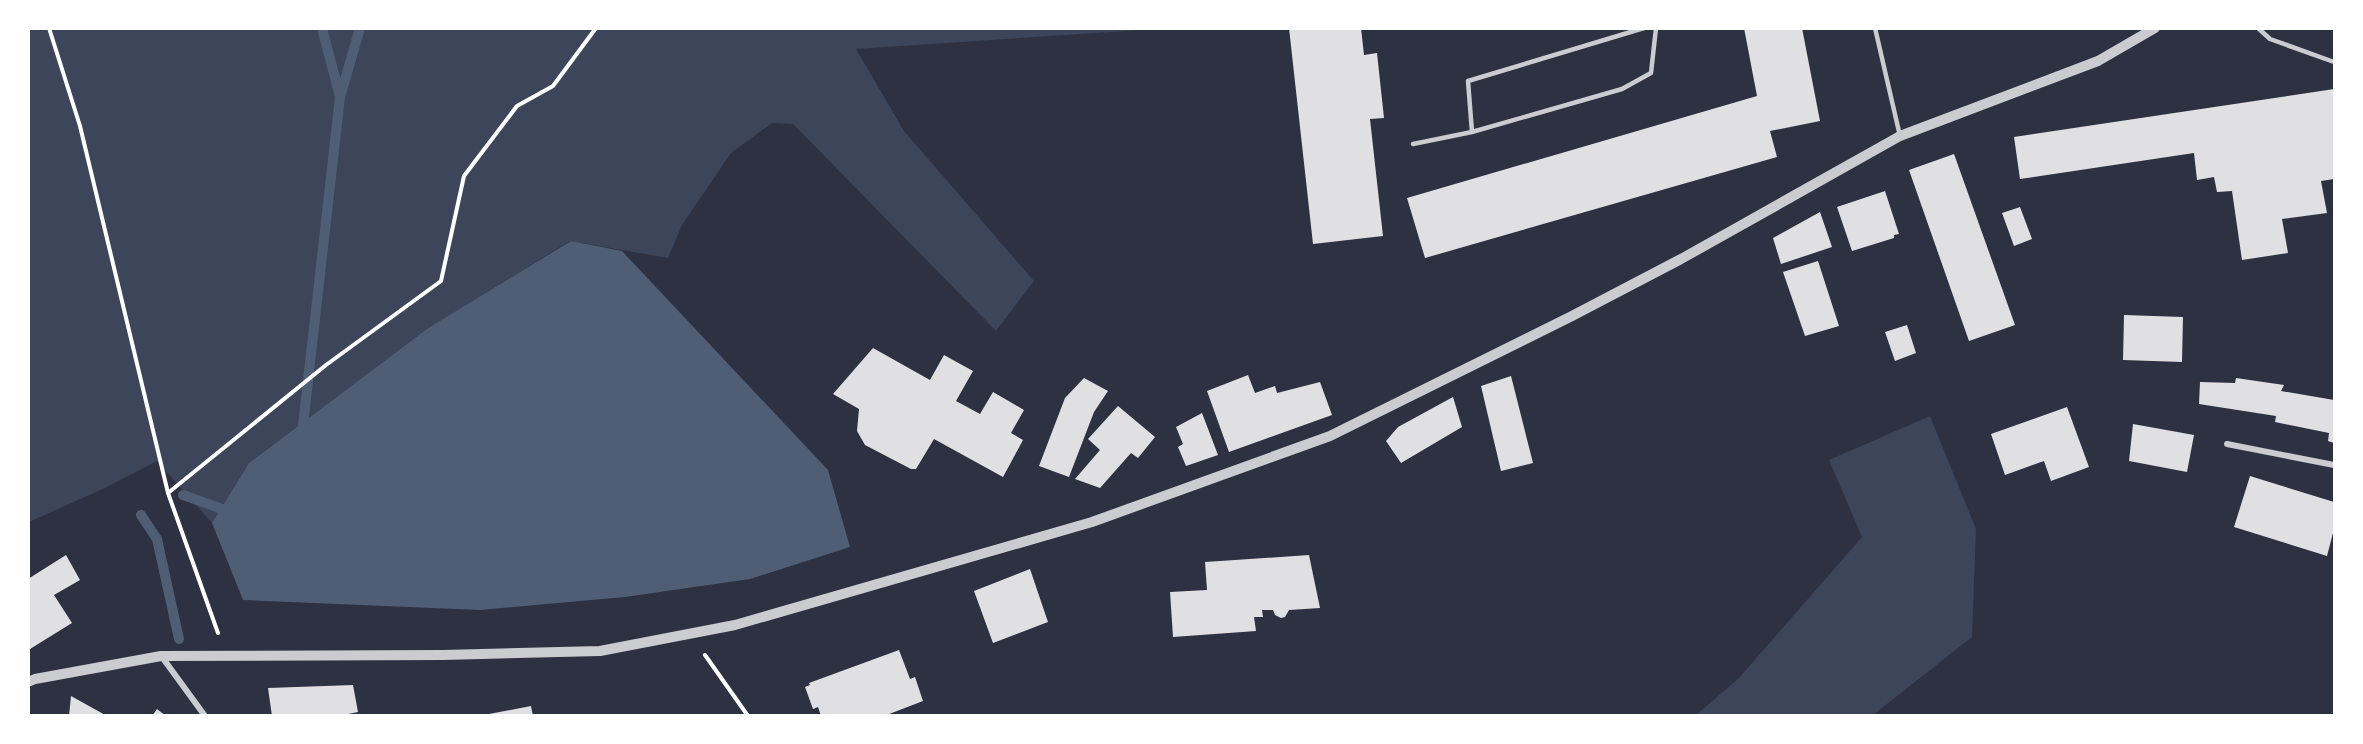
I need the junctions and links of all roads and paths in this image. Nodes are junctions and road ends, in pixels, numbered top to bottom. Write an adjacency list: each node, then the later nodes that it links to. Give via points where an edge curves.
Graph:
1 (49, 28): 14 (path, via 80,126)
2 (596, 28): 14 (path, via 553,86 517,106 464,176 441,281 297,388)
3 (1644, 28): 9 (lane, via 1468,81)
4 (1656, 28): 9 (lane, via 1651,73 1622,89)
5 (1875, 28): 10 (lane)
6 (2155, 28): 10 (street, via 2098,61)
7 (2258, 28): 8 (lane, via 2270,39)
8 (2334, 62)
9 (1472, 132): 11 (lane)
10 (1900, 136): 15 (street, via 1582,311 1330,436 1092,522 735,625)
11 (1413, 144)
12 (2227, 444): 13 (street)
13 (2334, 465)
14 (168, 493): 17 (path)
15 (689, 634): 17 (street, via 600,651); 20 (path)
16 (161, 656): 17 (street); 18 (street); 19 (street)
17 (227, 656)
18 (28, 682)
19 (204, 716)
20 (748, 716)

